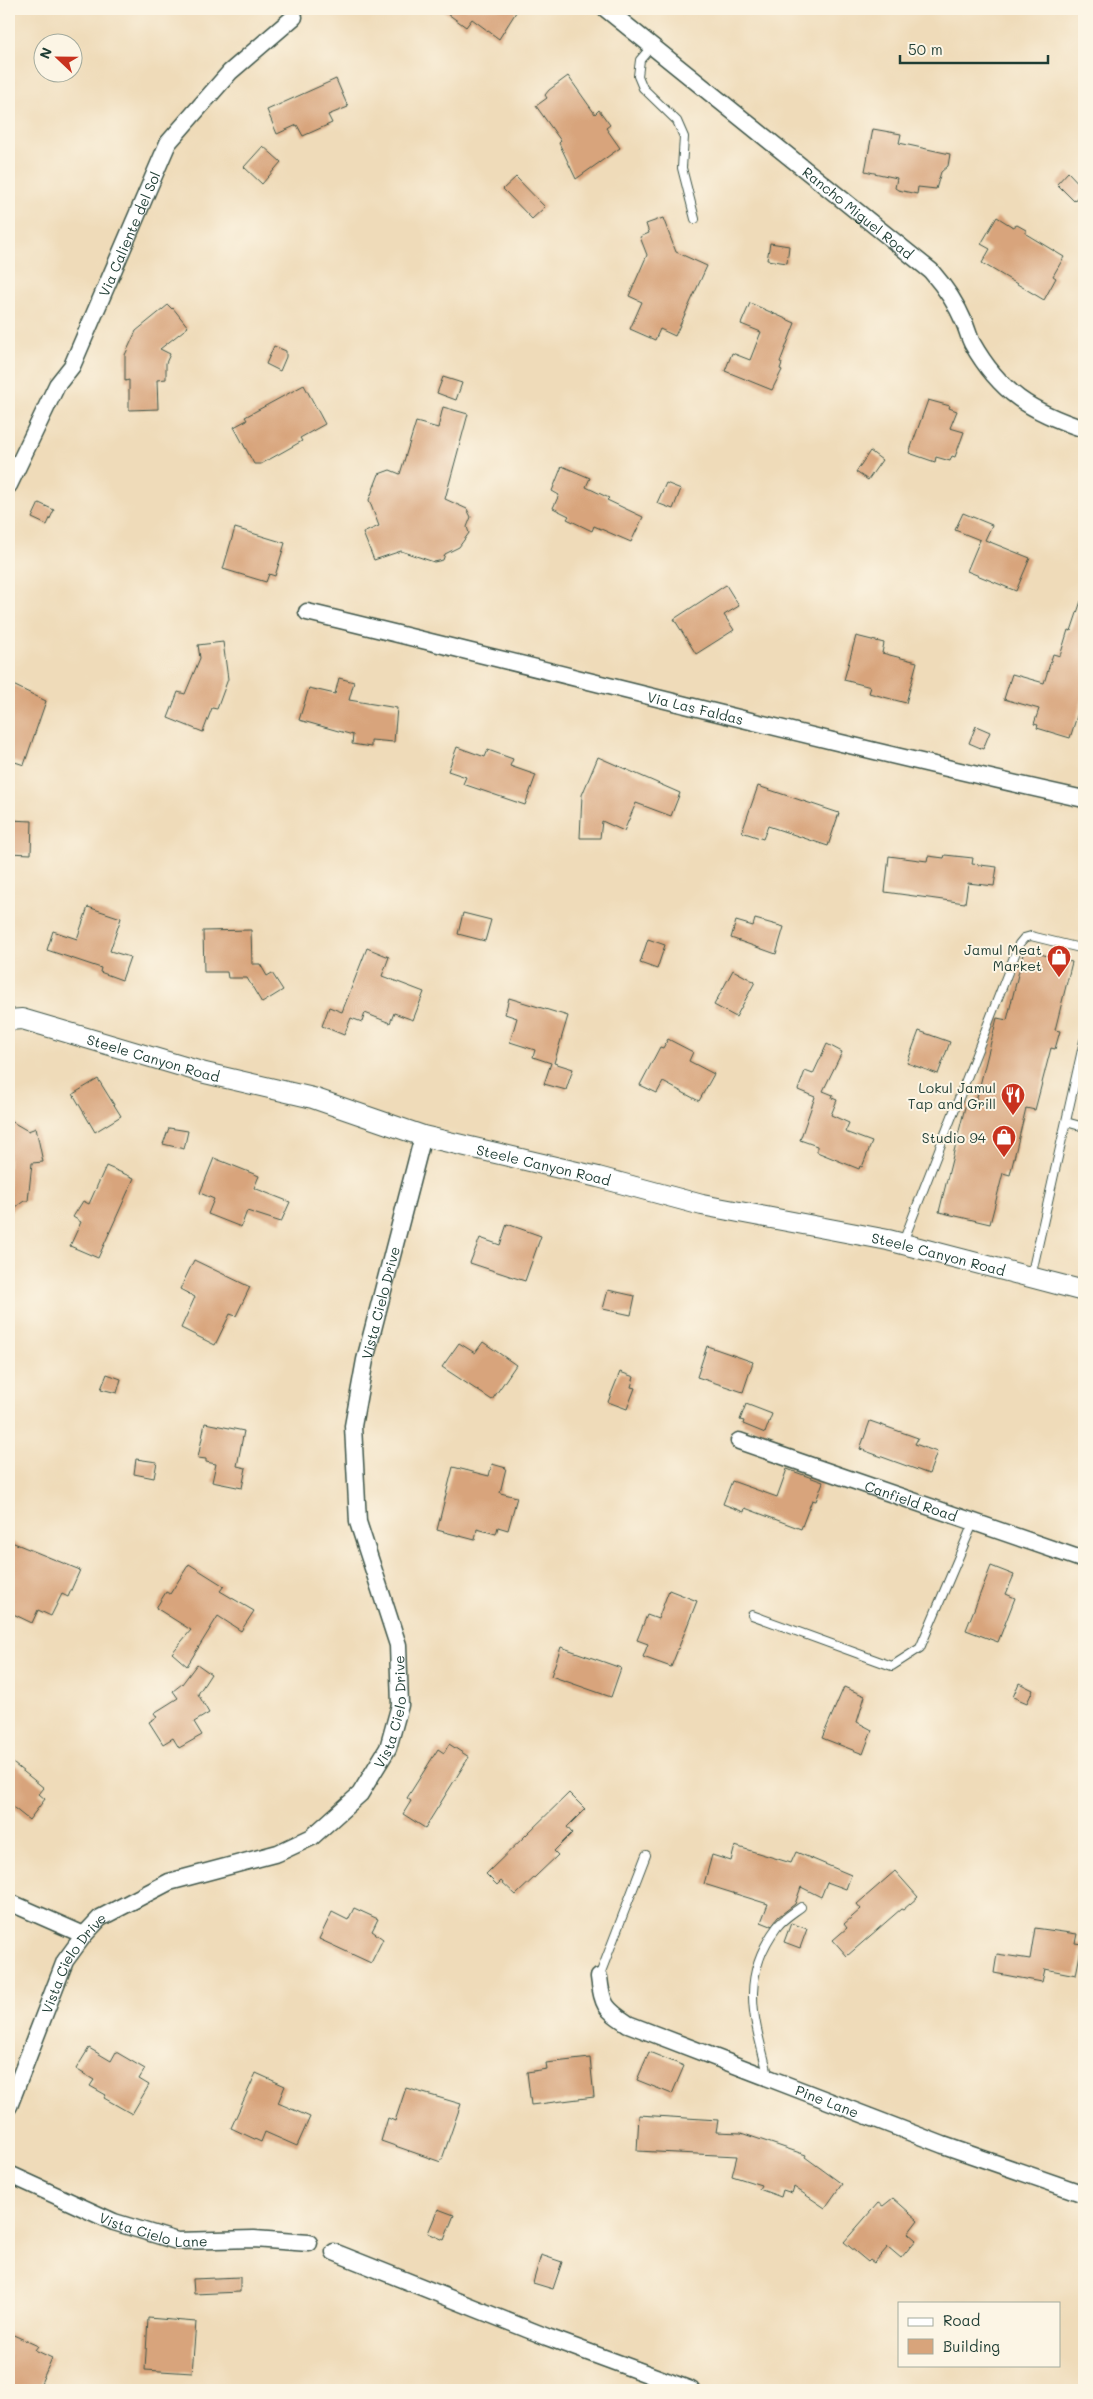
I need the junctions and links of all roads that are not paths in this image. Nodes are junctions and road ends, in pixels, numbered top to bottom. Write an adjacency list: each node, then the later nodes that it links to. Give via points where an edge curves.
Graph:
1 (606, 9): 3 (street, Rancho Miguel Road)
2 (294, 17): 6 (street, Via Caliente del Sol, via 230,72 168,143 72,366 57,385)
3 (652, 46): 4 (lane, via 640,60 638,76 643,88 677,121 684,137 682,168); 5 (street, Rancho Miguel Road, via 931,271 946,289 972,342 1001,384 1041,412)
4 (695, 219)
5 (1084, 429)
6 (9, 485)
7 (307, 612): 8 (street, Via Las Faldas, via 904,759)
8 (1084, 799)
9 (1084, 949): 15 (lane, via 1031,936 1019,944)
10 (9, 1020): 14 (street, Steele Canyon Road, via 22,1019 205,1073 313,1098)
11 (1084, 1040): 12 (lane)
12 (1066, 1122): 13 (lane); 16 (lane)
13 (1084, 1127)
14 (422, 1136): 15 (street, Steele Canyon Road, via 702,1205); 25 (street, Vista Cielo Drive, via 365,1360 353,1426 358,1522 398,1645 400,1705 388,1748 360,1794 312,1836 278,1852 169,1882 100,1918)
15 (902, 1244): 16 (street, Steele Canyon Road)
16 (1031, 1277): 17 (street, Steele Canyon Road)
17 (1084, 1291)
18 (739, 1440): 19 (street, Canfield Road)
19 (974, 1521): 20 (street, Canfield Road); 21 (lane, via 920,1648 892,1666)
20 (1084, 1560)
21 (752, 1615)
22 (646, 1855): 26 (lane)
23 (9, 1902): 25 (street)
24 (800, 1907): 27 (lane, via 778,1926 756,1962 752,1986 754,2008)
25 (84, 1935): 28 (street, Vista Cielo Drive, via 65,1961)
26 (599, 1977): 27 (street, Pine Lane, via 601,1999 609,2012 628,2024)
27 (770, 2080): 30 (street, Pine Lane)
28 (9, 2106)
29 (9, 2174): 31 (street, Vista Cielo Lane, via 114,2222 177,2240 254,2239)
30 (1084, 2194)
31 (310, 2243)
32 (334, 2252): 33 (street)
33 (690, 2390)

